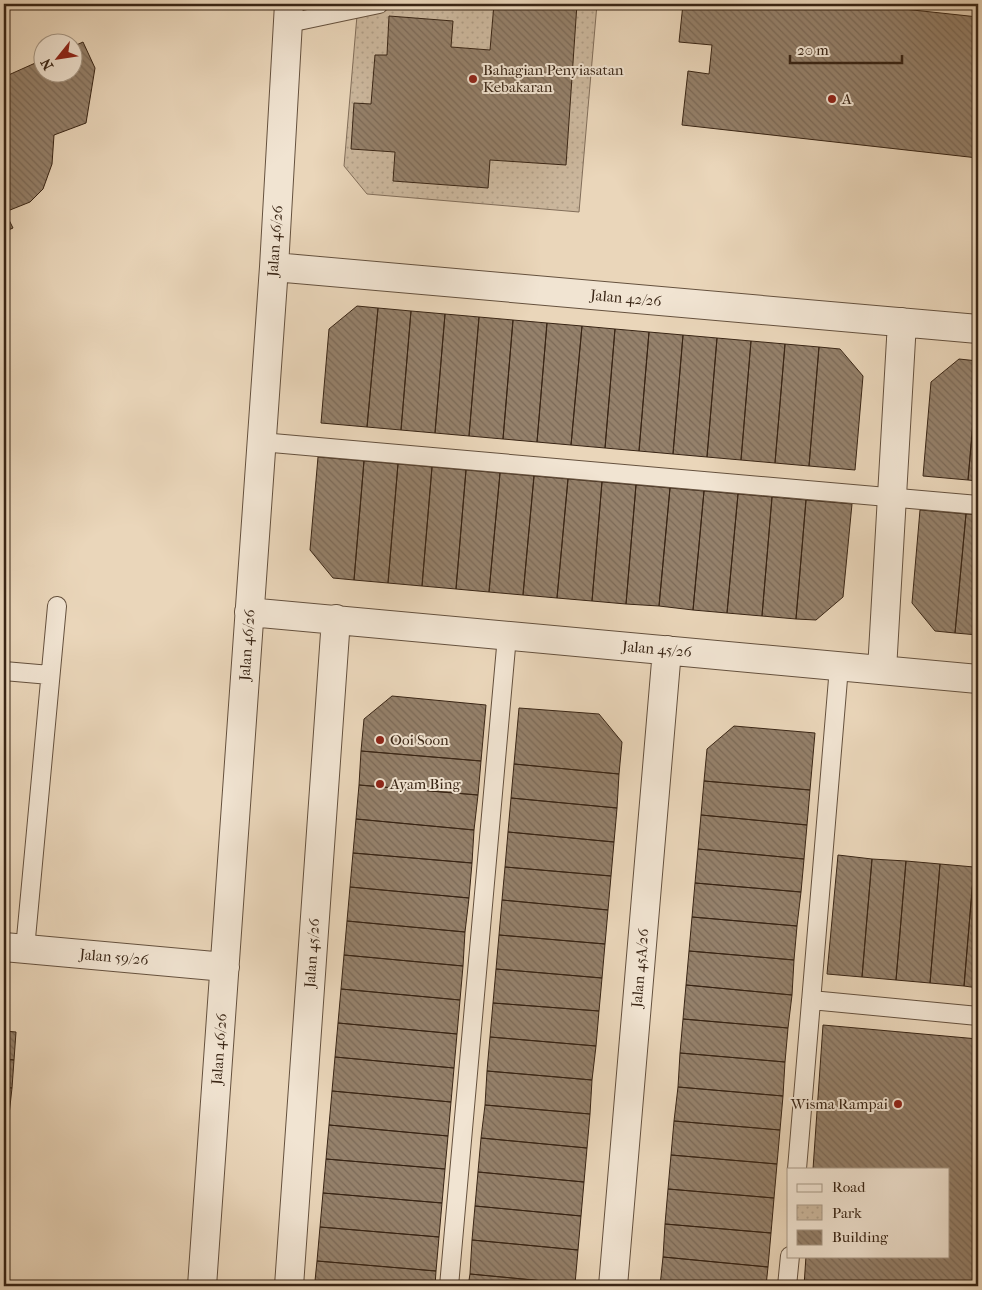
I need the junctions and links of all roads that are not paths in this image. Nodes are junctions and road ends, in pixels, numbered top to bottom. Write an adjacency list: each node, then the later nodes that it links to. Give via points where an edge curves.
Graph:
1 (379, 4): 2 (lane)
2 (289, 13): 3 (street, Jalan 46/26)
3 (274, 267): 4 (street, Jalan 42/26); 6 (street, Jalan 46/26)
4 (902, 322): 5 (street, Jalan 42/26); 7 (street)
5 (978, 329)
6 (261, 442): 7 (lane); 10 (street, Jalan 46/26)
7 (892, 496): 8 (lane); 15 (street)
8 (978, 505)
9 (58, 606): 17 (lane)
10 (249, 612): 11 (street, Jalan 45/26); 20 (street, Jalan 46/26)
11 (336, 619): 12 (street, Jalan 45/26); 26 (street, Jalan 45/26)
12 (507, 636): 13 (street, Jalan 45/26); 27 (lane)
13 (667, 650): 14 (street, Jalan 45/26); 28 (street, Jalan 45A/26)
14 (839, 666): 15 (street, Jalan 45/26); 21 (lane)
15 (882, 670): 18 (street, Jalan 45/26)
16 (4, 671): 17 (lane)
17 (50, 675): 19 (lane)
18 (978, 679)
19 (14, 948): 20 (street, Jalan 59/26)
20 (225, 967): 25 (street, Jalan 46/26)
21 (812, 1000): 22 (lane); 23 (lane)
22 (978, 1016)
23 (797, 1168)
24 (790, 1258): 29 (lane)
25 (202, 1286)
26 (289, 1286)
27 (449, 1286)
28 (613, 1286)
29 (787, 1286)

